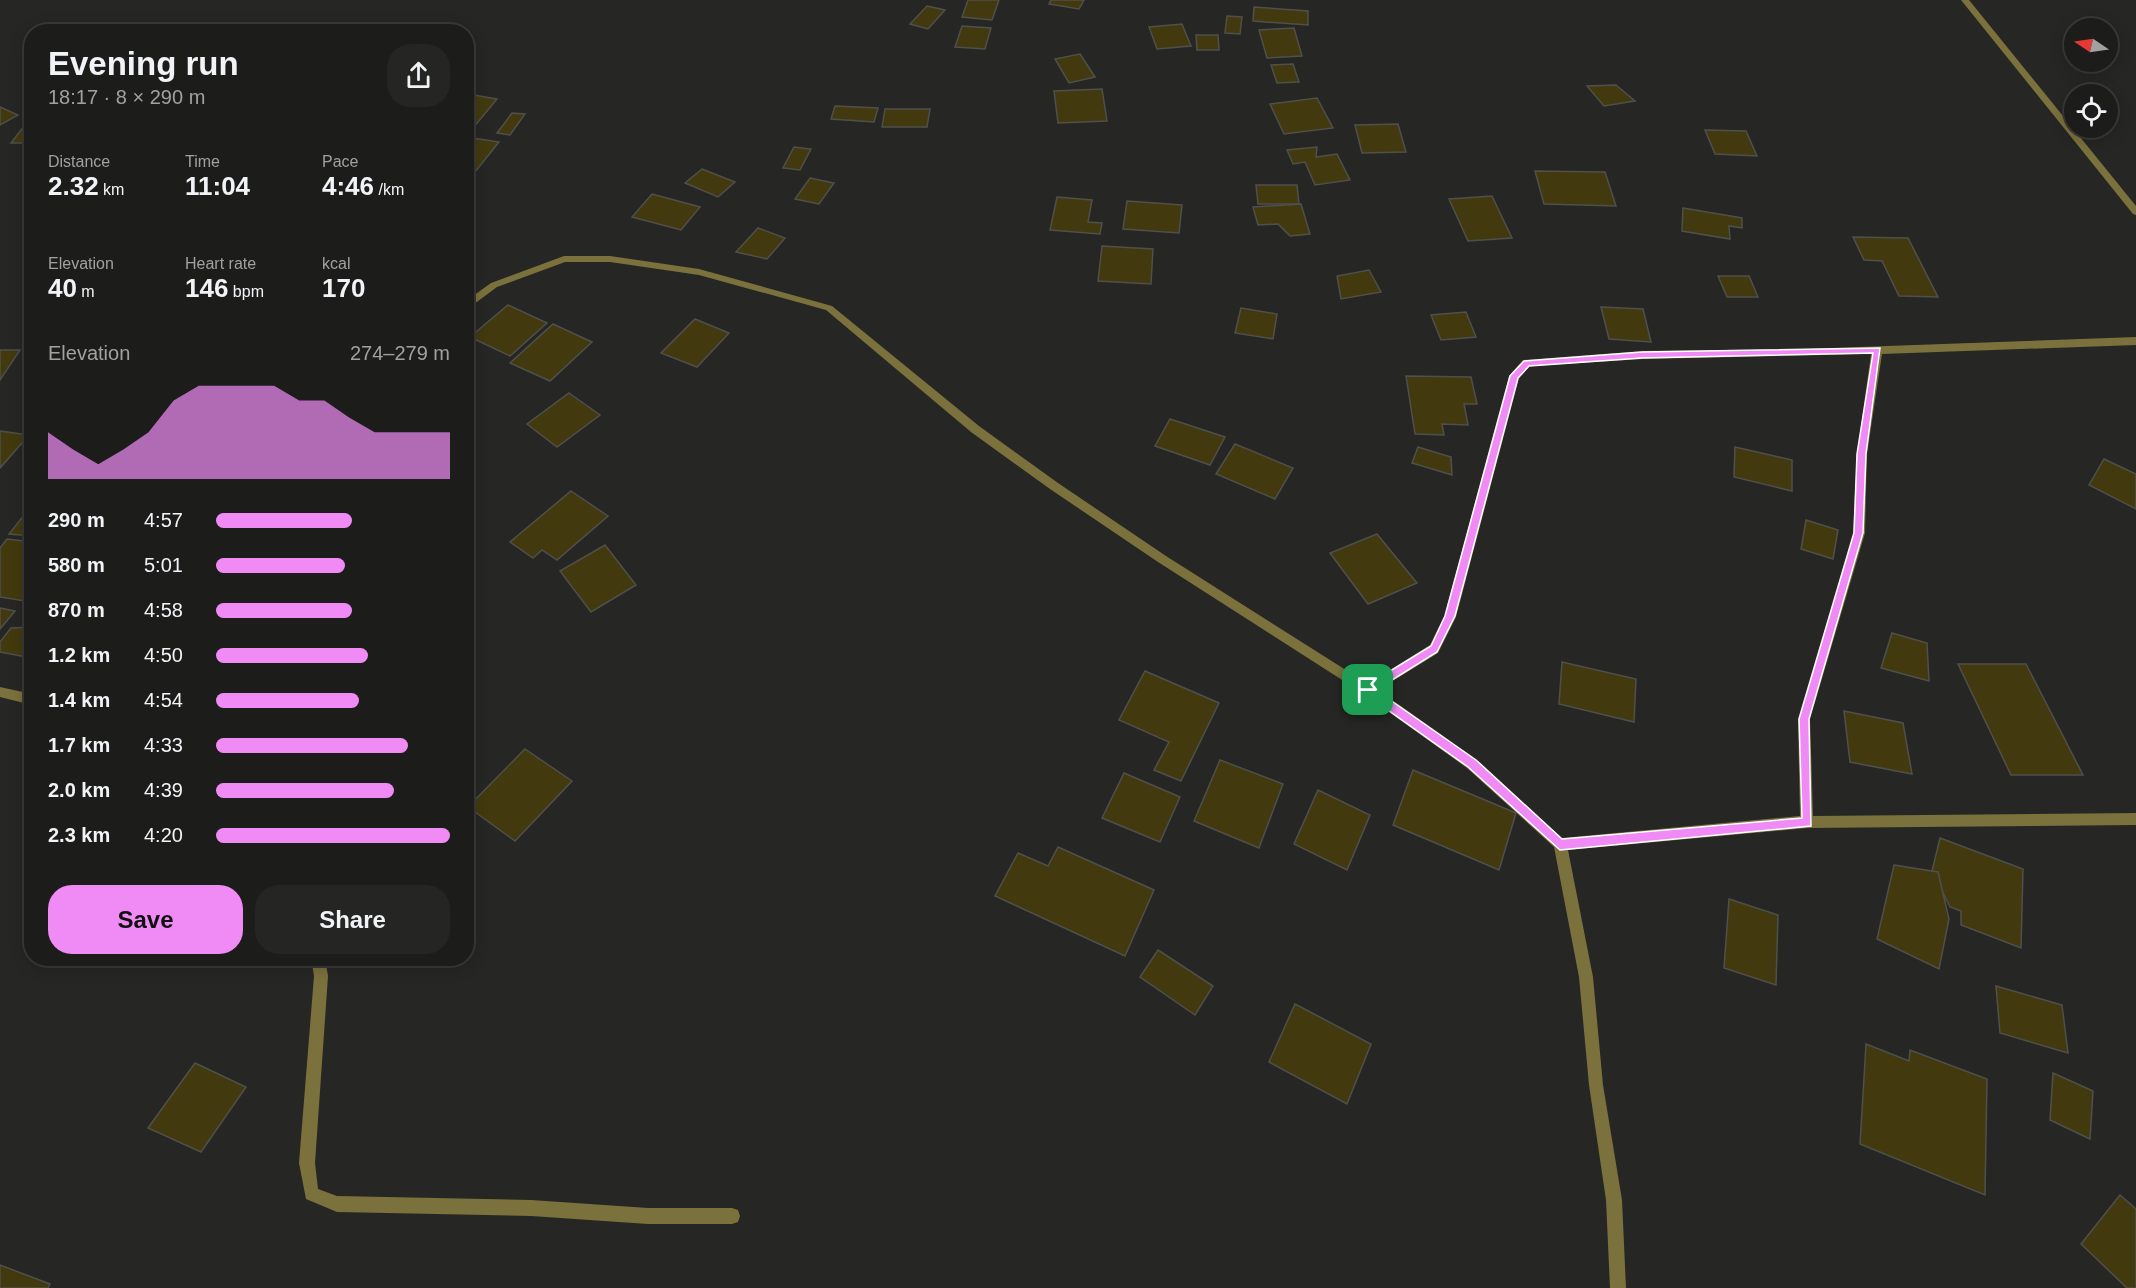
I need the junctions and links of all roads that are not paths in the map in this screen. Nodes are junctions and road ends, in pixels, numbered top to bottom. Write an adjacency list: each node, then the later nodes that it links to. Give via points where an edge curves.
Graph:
1 (1965, 0): 2 (street)
2 (2136, 212)
3 (474, 301): 6 (street, via 494,285 564,259 610,259 699,272 830,308 975,429 1054,486)
4 (2136, 341): 5 (street)
5 (1877, 350): 6 (street, via 1642,355 1527,363 1514,376 1446,625 1434,649); 10 (street, via 1862,454 1859,533 1804,719)
6 (1368, 690): 11 (street, via 1472,764)
7 (0, 692): 8 (street)
8 (24, 698)
9 (2136, 819): 10 (street)
10 (1807, 822): 11 (street)
11 (1560, 844): 14 (street, via 1586,977 1596,1085 1614,1200)
12 (319, 966): 13 (street, via 307,1163 311,1194 338,1204)
13 (732, 1216)
14 (1618, 1288)

